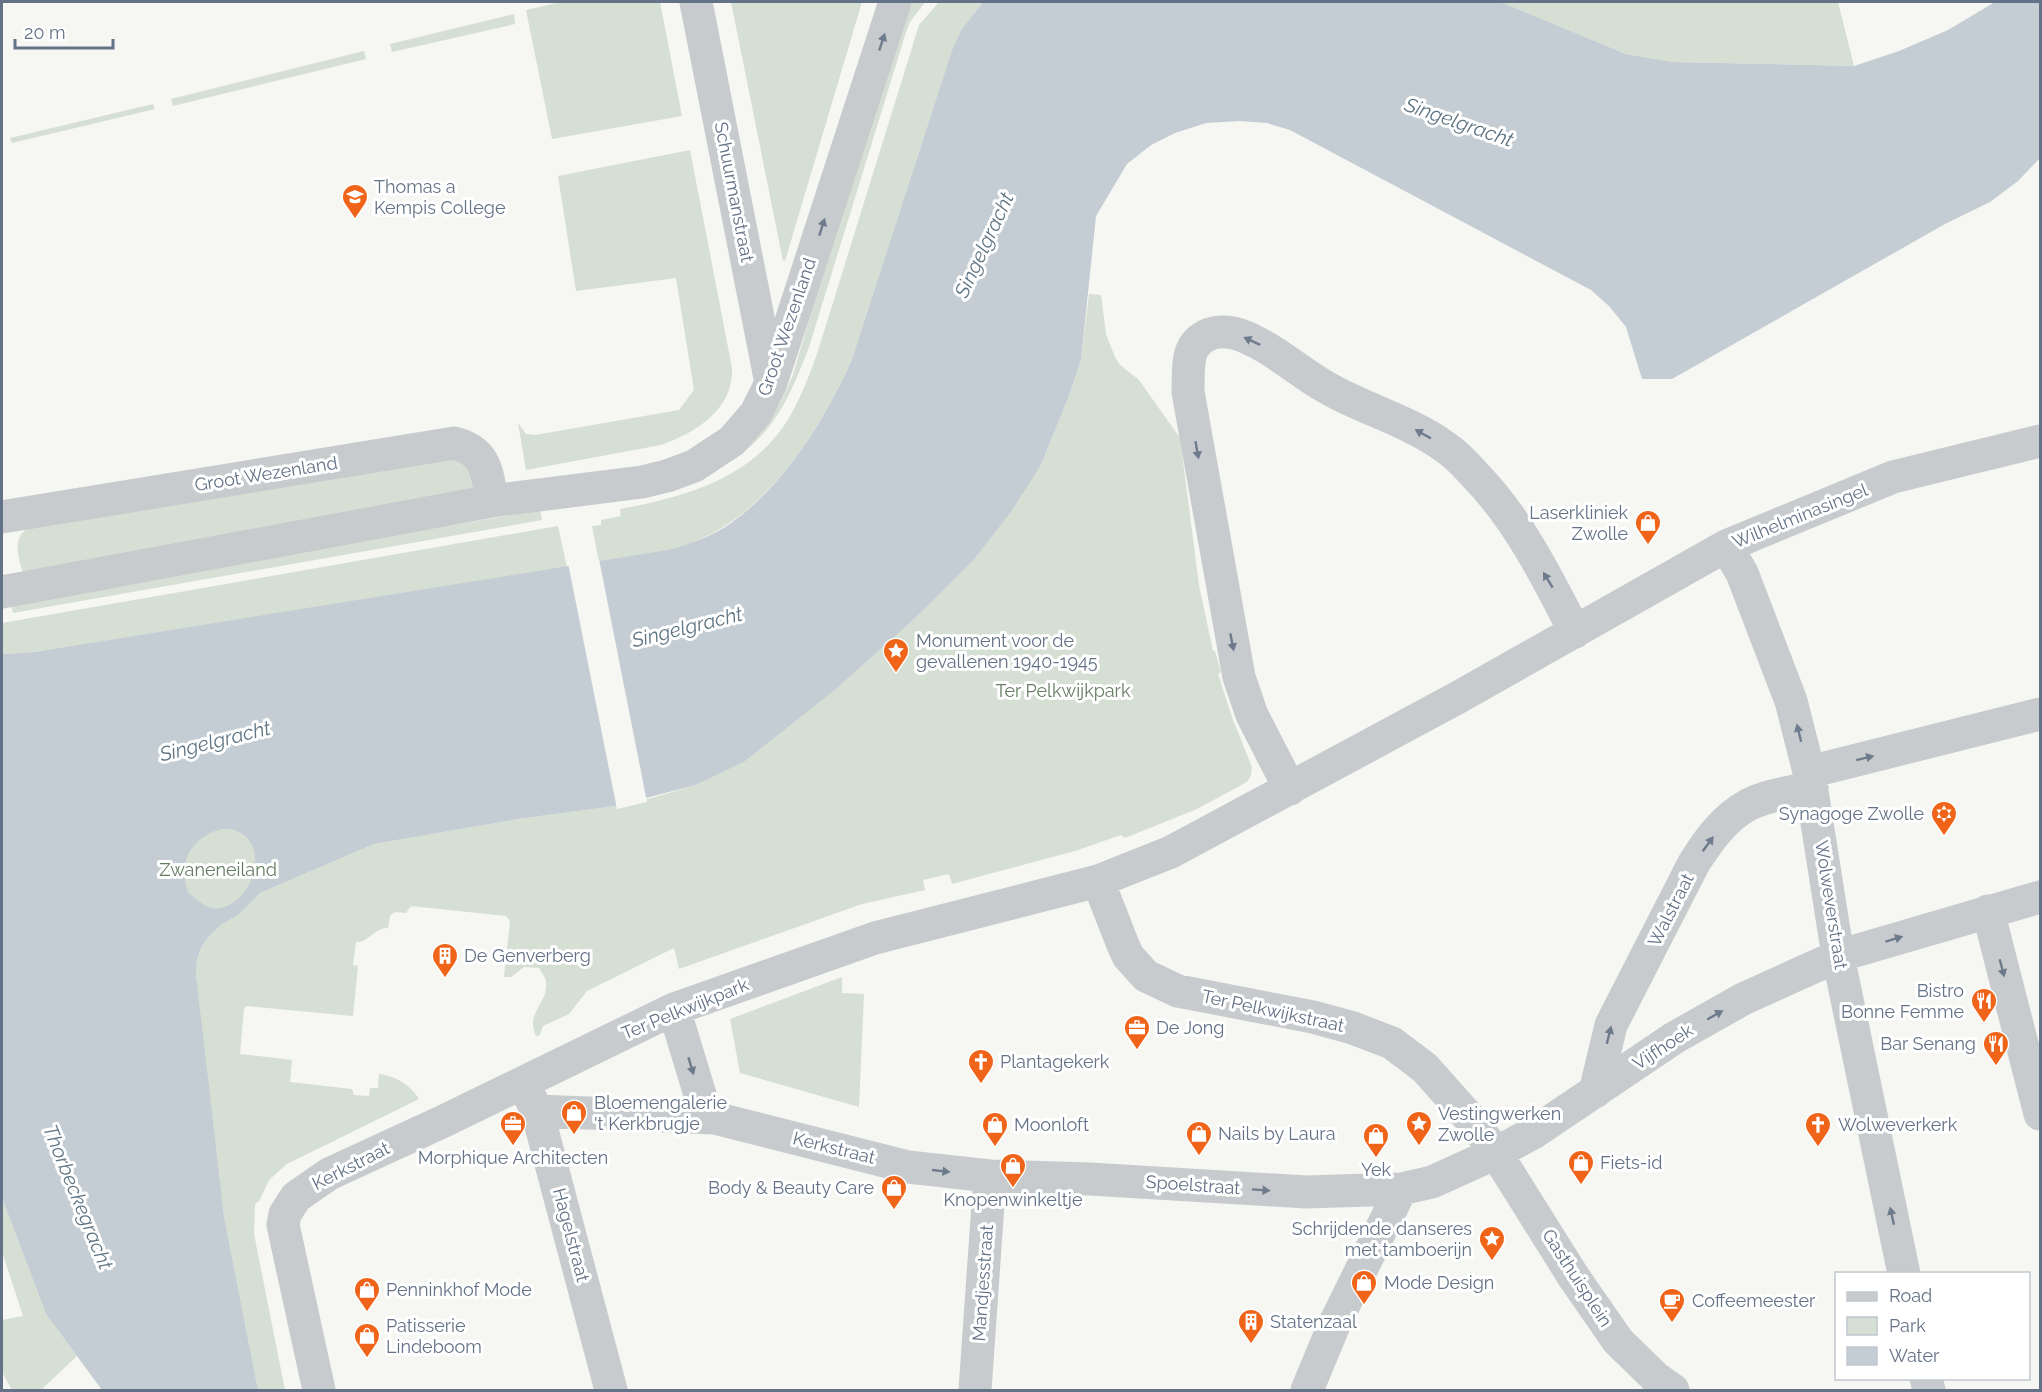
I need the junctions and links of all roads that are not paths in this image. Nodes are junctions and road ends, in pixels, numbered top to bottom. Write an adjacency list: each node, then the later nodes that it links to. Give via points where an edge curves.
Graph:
1 (696, 2): 3 (street, Schuurmanstraat)
2 (895, 2): 3 (street, Groot Wezenland, one-way to 2)
3 (771, 383): 5 (street, Groot Wezenland, via 756,413 732,441 694,466 642,482)
4 (2040, 441): 7 (street, Wilhelminasingel, via 1893,477)
5 (492, 501): 6 (street, Groot Wezenland, via 483,461 465,445 454,443); 8 (street, Groot Wezenland)
6 (2, 517)
7 (1726, 546): 9 (street, Wilhelminasingel); 11 (street, Wolweverstraat, one-way to 7, via 1791,701 1742,573)
8 (2, 592)
9 (1575, 632): 12 (street, Ter Pelkwijkpark); 12 (street, one-way to 12, via 1507,511 1445,447 1330,390 1253,340 1228,332 1200,339 1191,349 1188,392 1239,677 1252,715)
10 (2040, 714): 11 (street, Walstraat, one-way to 10)
11 (1810, 780): 16 (street, Wolweverstraat); 18 (street, Walstraat, one-way to 11, via 1611,1025 1706,844 1722,825 1749,804)
12 (1290, 789): 13 (street, Ter Pelkwijkpark, via 1171,852)
13 (1098, 881): 17 (street, Ter Pelkwijkpark, via 875,938); 22 (street, Ter Pelkwijkstraat, via 1128,956 1146,976 1178,991 1313,1017 1392,1043 1425,1068)
14 (2040, 897): 15 (street, Vijfhoek)
15 (1988, 911): 16 (street, Vijfhoek, one-way to 15); 20 (street, one-way to 20)
16 (1838, 956): 18 (street, Vijfhoek, one-way to 16, via 1674,1038 1743,999); 26 (street, Wolweverstraat, one-way to 16)
17 (674, 1010): 19 (street, Ter Pelkwijkpark); 21 (street, one-way to 21, via 705,1111)
18 (1595, 1092): 22 (street, Vijfhoek)
19 (530, 1097): 21 (street, Kerkstraat); 28 (street, Kerkstraat, via 329,1174 304,1190 290,1206 284,1225); 29 (street, Hagelstraat)
20 (2040, 1111)
21 (701, 1117): 23 (street, Kerkstraat)
22 (1496, 1153): 25 (street, Spoelstraat, via 1432,1182); 27 (street, Gasthuisplein, via 1618,1341)
23 (884, 1161): 24 (street, Spoelstraat, one-way to 24)
24 (990, 1176): 25 (street, Spoelstraat, one-way to 25, via 1306,1192); 30 (street, Mandjesstraat)
25 (1401, 1189): 31 (street, via 1334,1324)
26 (1904, 1272)
27 (1659, 1386)
28 (319, 1390)
29 (611, 1390)
30 (975, 1390)
31 (1307, 1390)

